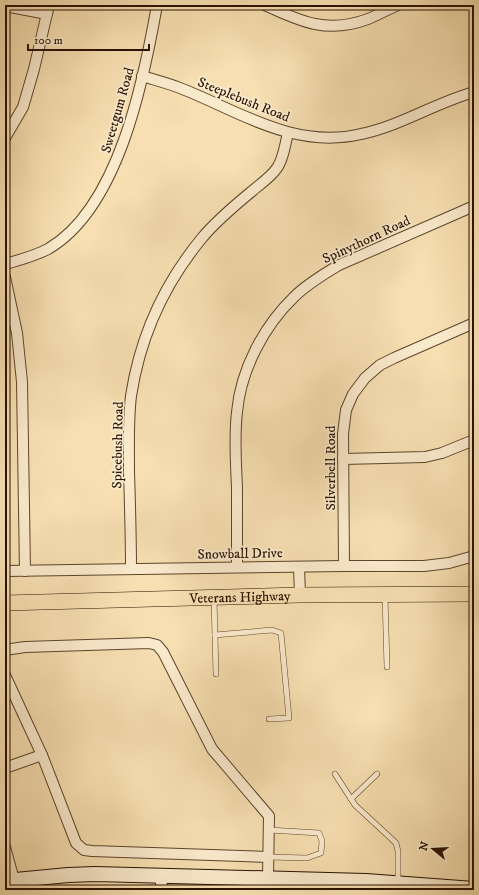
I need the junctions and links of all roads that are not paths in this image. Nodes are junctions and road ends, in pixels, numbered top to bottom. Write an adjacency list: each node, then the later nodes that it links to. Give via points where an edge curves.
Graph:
1 (157, 5): 6 (street, Sweetgum Road)
2 (265, 5): 3 (street, via 295,19 333,26 368,19)
3 (398, 5)
4 (5, 6): 5 (street)
5 (48, 9): 9 (street, via 22,107)
6 (142, 76): 8 (street, Steeplebush Road, via 181,88); 11 (street, Sweetgum Road, via 115,164 84,215 67,234 49,248)
7 (474, 92): 8 (street, Steeplebush Road, via 362,134 315,138)
8 (288, 133): 20 (street, Spicebush Road, via 278,166 203,236 184,260 170,282 147,331 136,372 129,415)
9 (5, 138)
10 (474, 206): 18 (street, Spinythorn Road, via 339,265 300,291 272,322 251,359 243,381 237,411)
11 (5, 264)
12 (5, 277): 22 (street, via 17,333 22,382)
13 (474, 323): 15 (street, Silverbell Road, via 394,358 365,378 353,394 346,410)
14 (474, 440): 15 (street, via 425,457)
15 (343, 459): 17 (street, Silverbell Road)
16 (474, 556): 17 (street, Snowball Drive, via 424,566)
17 (344, 566): 19 (street, Snowball Drive)
18 (237, 567): 19 (street, Snowball Drive); 20 (street, Snowball Drive)
19 (299, 567): 24 (street)
20 (131, 569): 22 (street, Snowball Drive)
21 (5, 571): 22 (street, Snowball Drive)
22 (25, 571)
23 (474, 594): 25 (main road, Veterans Highway)
24 (300, 595): 25 (main road, Veterans Highway); 26 (main road, Veterans Highway)
25 (385, 595): 30 (lane)
26 (214, 597): 27 (main road, Veterans Highway); 28 (lane)
27 (5, 602)
28 (215, 635): 32 (lane); 33 (lane, via 272,630 281,633 289,718)
29 (5, 650): 39 (street, via 55,646 158,646 212,750 269,816)
30 (387, 667)
31 (5, 674): 34 (street)
32 (216, 674)
33 (269, 719)
34 (42, 755): 35 (street); 41 (street, via 76,843 84,850)
35 (5, 768)
36 (335, 774): 38 (lane)
37 (377, 774): 38 (lane)
38 (351, 799): 45 (lane, via 396,843)
39 (269, 830): 41 (street); 41 (lane, via 319,833 322,841 321,853 307,858)
40 (5, 847): 44 (street)
41 (268, 857): 43 (street)
42 (158, 875): 43 (main road); 44 (main road, via 68,875); 47 (street)
43 (268, 878): 45 (main road)
44 (10, 880)
45 (398, 883): 46 (main road)
46 (468, 889)
47 (164, 890)

